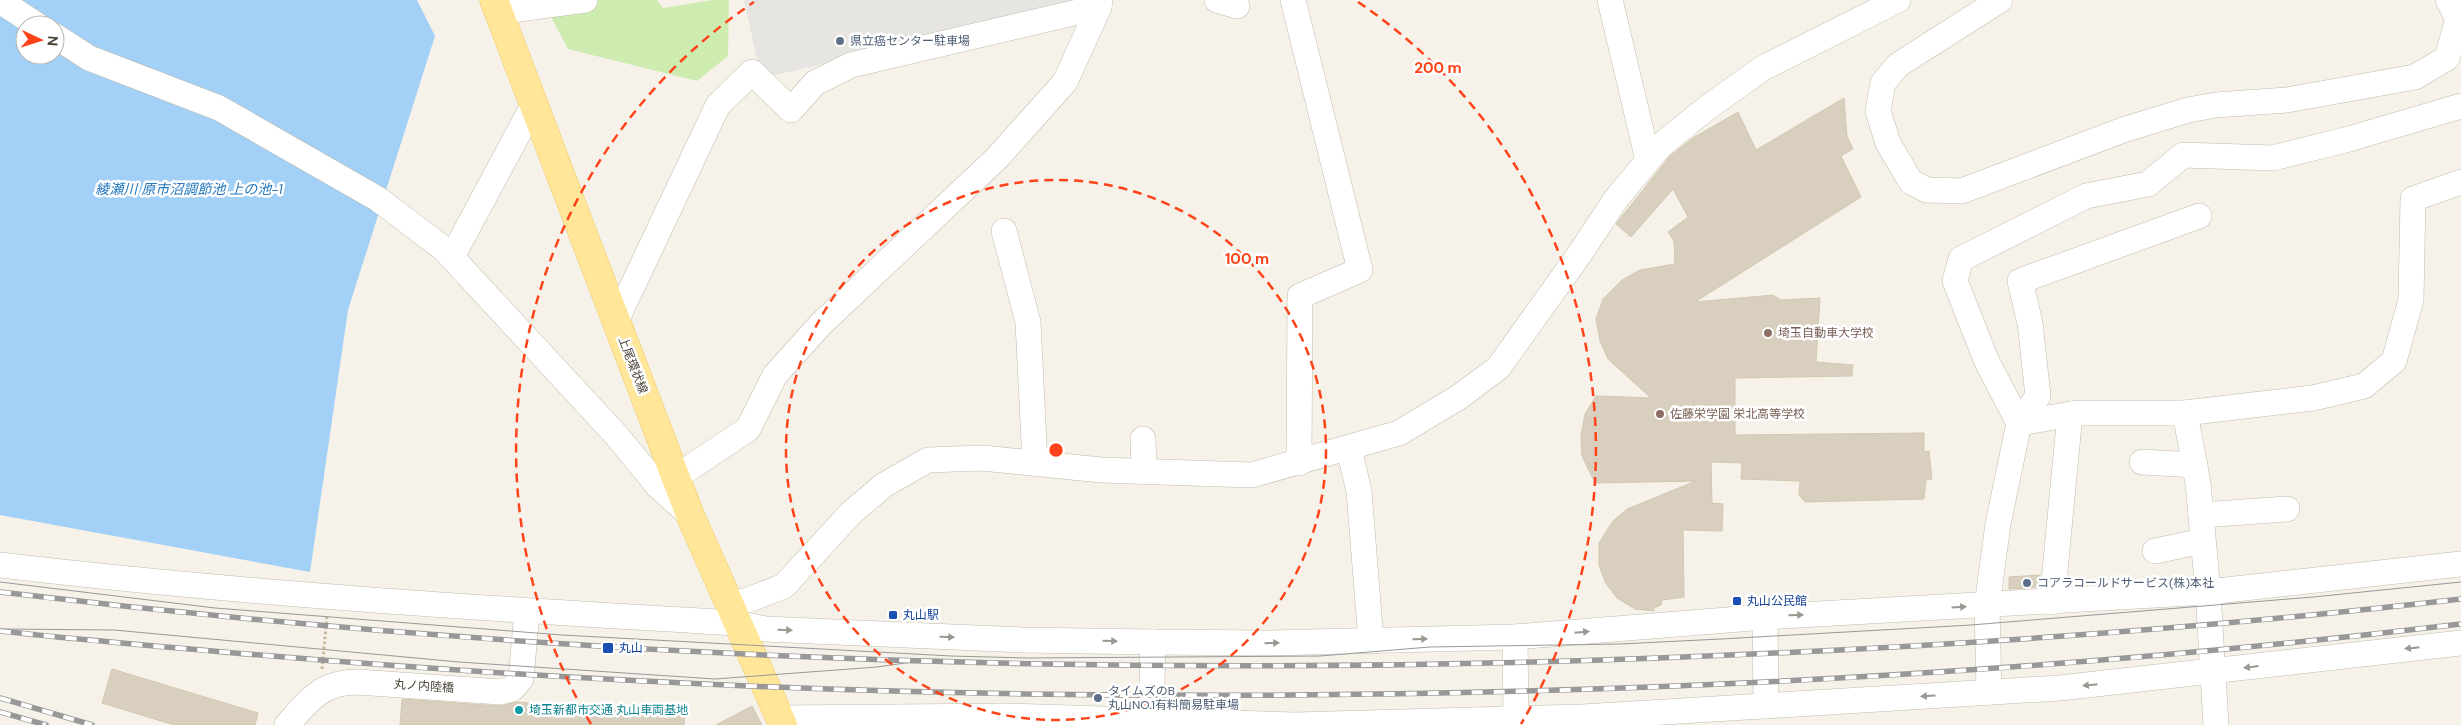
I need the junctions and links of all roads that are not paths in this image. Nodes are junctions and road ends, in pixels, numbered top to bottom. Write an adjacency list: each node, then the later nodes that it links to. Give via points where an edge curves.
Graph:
1 (584, 0): 9 (street)
2 (1292, 0): 27 (street, via 1360,270 1300,296)
3 (1610, 0): 14 (street)
4 (1898, 0): 14 (street, via 1763,68 1707,108 1660,146)
5 (2000, 0): 6 (street, via 1898,65 1883,83 1878,111 1888,143 1911,182 1927,190 1962,191 2123,130 2188,110 2286,100 2415,77 2447,58 2458,19)
6 (2448, 0)
7 (0, 1): 10 (street)
8 (1100, 4): 19 (street, via 851,65 815,83 791,110 752,72 718,105); 30 (street, via 1065,82 997,158 822,324 775,375 748,429)
9 (496, 6): 12 (main road, 上尾環状線)
10 (22, 15)
11 (65, 42): 18 (street, via 89,58 219,108 378,199)
12 (534, 104): 18 (street); 19 (main road, 上尾環状線)
13 (2461, 106): 22 (street, via 2349,140 2273,158 2183,155 2148,184 2086,196 1961,259 1955,281 1987,362)
14 (1648, 160): 24 (street, via 1616,199 1498,368 1459,397 1399,433)
15 (2461, 182): 20 (street, via 2413,199 2411,300 2394,361 2364,386 2356,388 2313,398)
16 (2199, 216): 22 (street, via 2020,281 2030,324 2038,396)
17 (1004, 231): 26 (street, via 1028,322)
18 (452, 257): 32 (street, via 617,436 658,486)
19 (616, 321): 30 (main road, 上尾環状線)
20 (2185, 413): 21 (street); 28 (street)
21 (2070, 414): 22 (street); 39 (street)
22 (2019, 423): 40 (street, via 1998,524)
23 (1143, 440): 29 (street)
24 (1349, 449): 27 (street); 45 (street, via 1359,491)
25 (2142, 462): 28 (street)
26 (1035, 463): 29 (street); 41 (street, via 982,458 928,460 884,485 851,513 784,586 748,600)
27 (1299, 463): 29 (street, via 1252,475)
28 (2195, 465): 33 (street)
29 (1144, 471)
30 (676, 477): 32 (main road, 上尾環状線)
31 (2287, 509): 33 (street)
32 (690, 515): 41 (main road, 上尾環状線)
33 (2201, 515): 34 (street)
34 (2203, 542): 35 (street); 38 (street)
35 (2155, 551)
36 (0, 564): 43 (street, via 328,596)
37 (2461, 564): 38 (street)
38 (2208, 592): 39 (street); 48 (street)
39 (2052, 602): 40 (street)
40 (1987, 606): 42 (street, one-way to 40); 49 (street)
41 (733, 614): 43 (street); 46 (street, one-way to 46, via 765,629); 53 (main road, 上尾環状線)
42 (1765, 616): 44 (street, one-way to 42); 50 (street)
43 (526, 620): 54 (street, 丸ノ内陸橋, via 521,680 512,689 500,692 337,683 316,693)
44 (1515, 637): 45 (street, one-way to 44); 52 (street)
45 (1371, 640): 46 (street, one-way to 45)
46 (1153, 642): 51 (street)
47 (2461, 643): 48 (street, one-way to 48)
48 (2214, 672): 49 (street, one-way to 49); 55 (street)
49 (1989, 692): 50 (street, one-way to 50)
50 (1766, 706): 52 (street)
51 (1151, 719): 52 (street, via 1295,725); 53 (street, via 1006,716)
52 (1516, 719)
53 (781, 722)
54 (287, 725)
55 (2216, 725)

